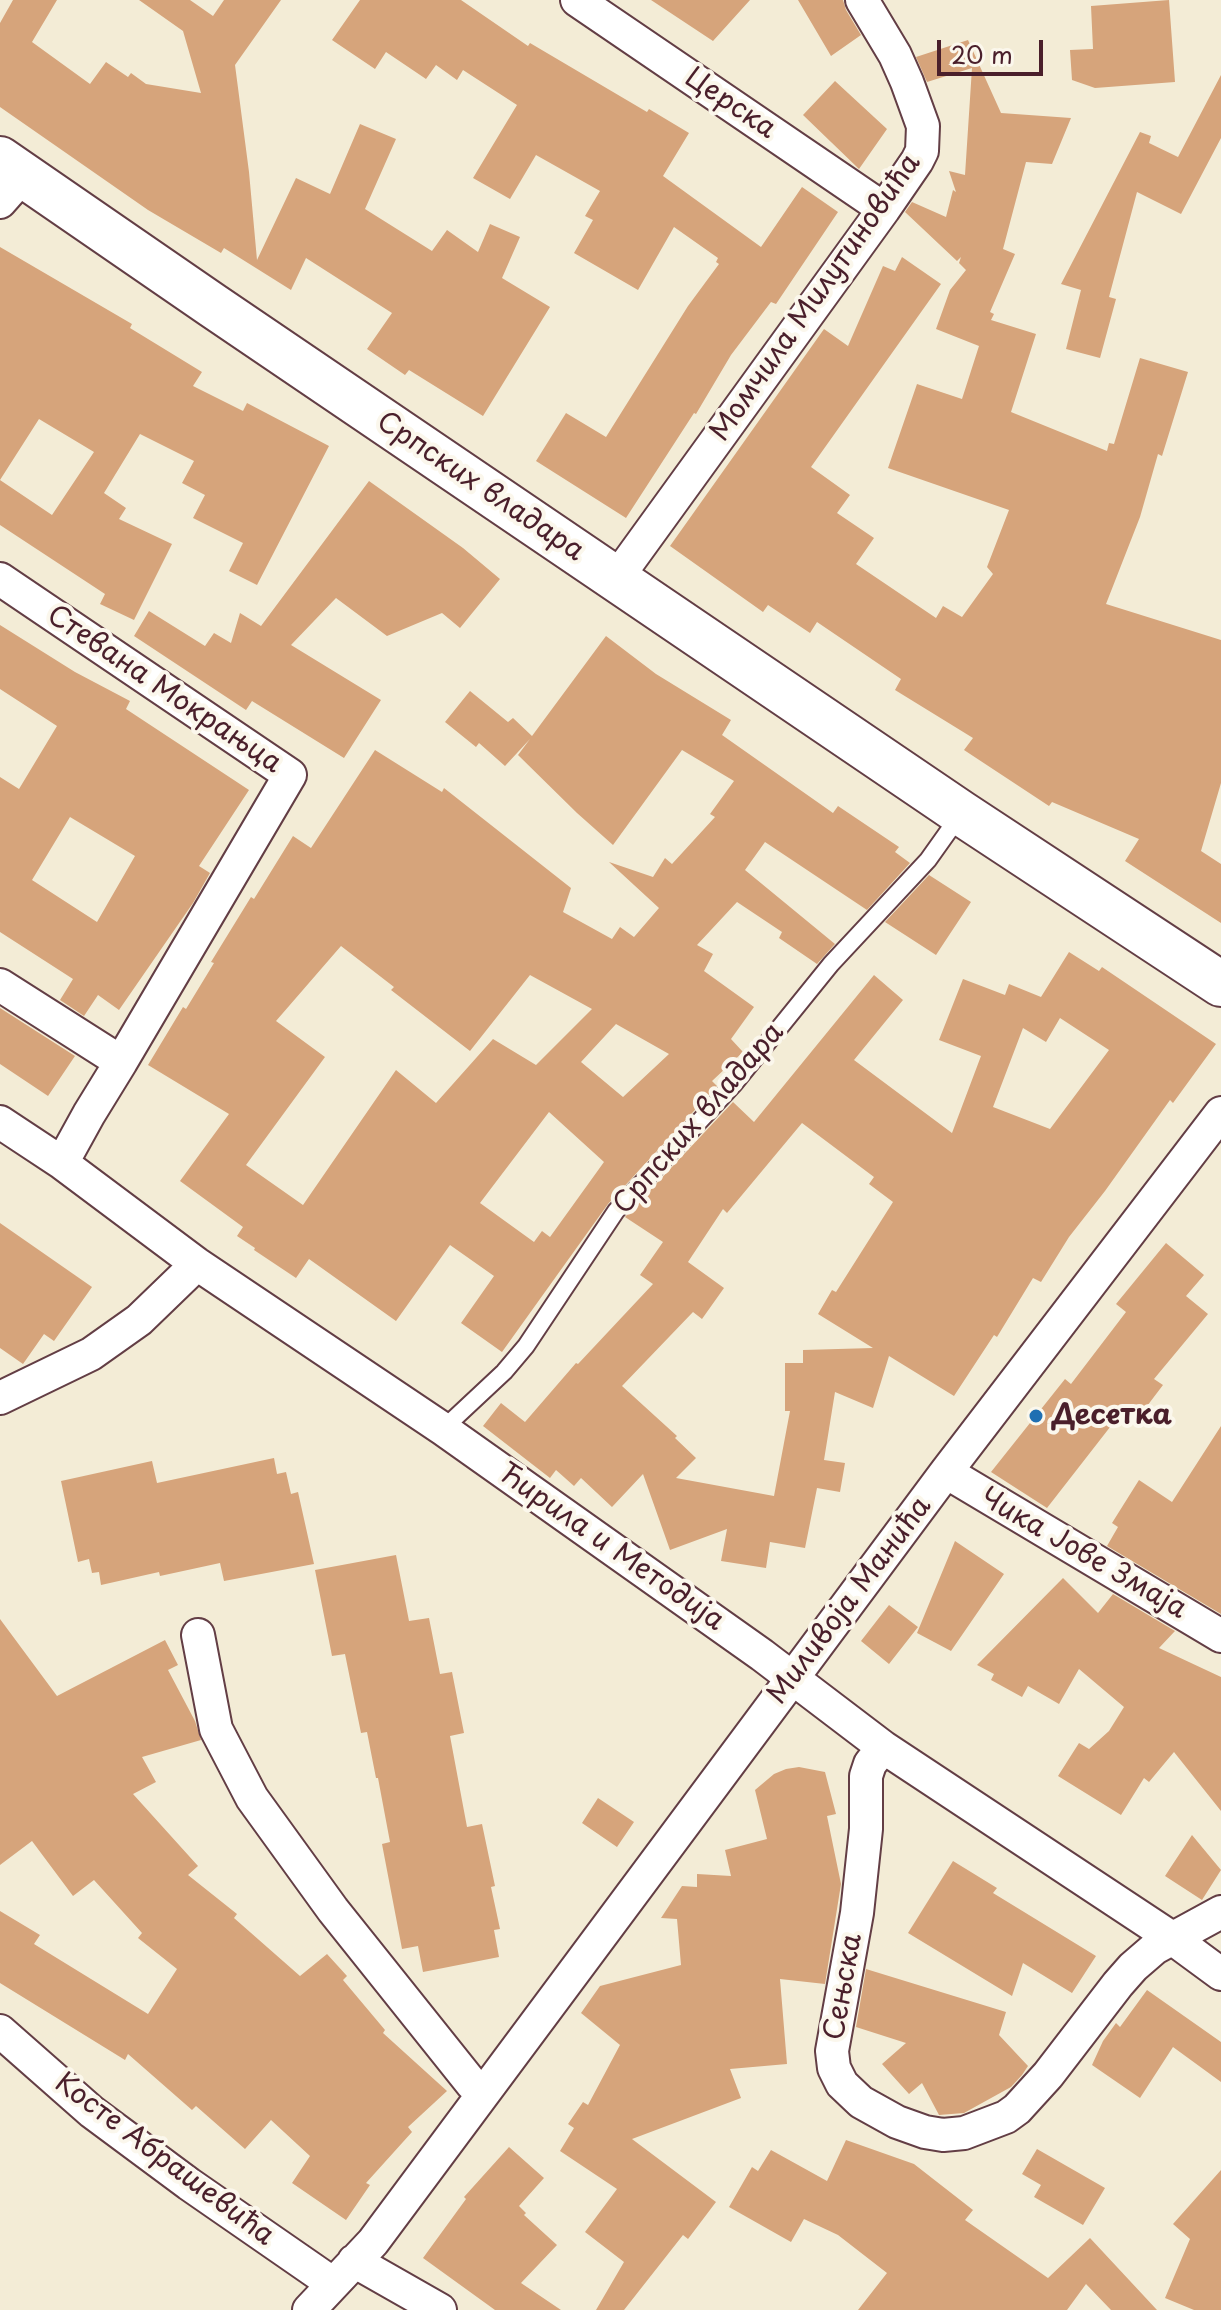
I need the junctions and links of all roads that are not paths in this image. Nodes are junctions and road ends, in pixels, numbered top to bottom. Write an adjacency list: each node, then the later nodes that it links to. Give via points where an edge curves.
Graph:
1 (577, 0): 4 (street, Церска)
2 (862, 0): 4 (street, Момчила Милутиновића, via 895,55 923,126 917,161)
3 (8, 179): 6 (main road, Српских владара)
4 (884, 209): 6 (street, Момчила Милутиновића)
5 (0, 579): 10 (street, Стевана Мокрањца, via 290,775)
6 (616, 579): 7 (main road, Српских владара)
7 (961, 813): 8 (main road, Српских владара); 16 (lane, Српских владара, via 928,860 831,964 734,1084 616,1211 526,1346)
8 (1221, 984)
9 (0, 985): 10 (street)
10 (121, 1062): 13 (street)
11 (1221, 1113): 17 (street, Миливоја Манића)
12 (0, 1122): 13 (street, Ћирила и Методија)
13 (62, 1163): 14 (street, Ћирила и Методија)
14 (197, 1264): 15 (street, via 139,1320 91,1354); 16 (street, Ћирила и Методија)
15 (0, 1398)
16 (443, 1429): 20 (street, Ћирила и Методија)
17 (946, 1472): 19 (street, Чика Јове Змаја); 20 (street, Миливоја Манића)
18 (198, 1635): 26 (street, via 216,1729 252,1798 333,1910)
19 (1221, 1636)
20 (792, 1678): 21 (street, Ћирила и Методија); 26 (street, Миливоја Манића)
21 (883, 1747): 23 (street, Ћирила и Методија); 23 (street, Сењска, via 866,1776 857,1913 832,2051 842,2084 861,2102 897,2122 943,2135 1006,2117 1048,2075 1133,1967)
22 (1221, 1912): 23 (street, Сењска)
23 (1172, 1938): 24 (street, Ћирила и Методија)
24 (1221, 1974)
25 (0, 2031): 27 (street, Косте Абрашевића, via 92,2112 189,2184)
26 (483, 2092): 27 (street, Миливоја Манића, via 373,2242)
27 (343, 2272): 28 (street, Миливоја Манића); 29 (street, Косте Абрашевића)
28 (309, 2310)
29 (440, 2310)

